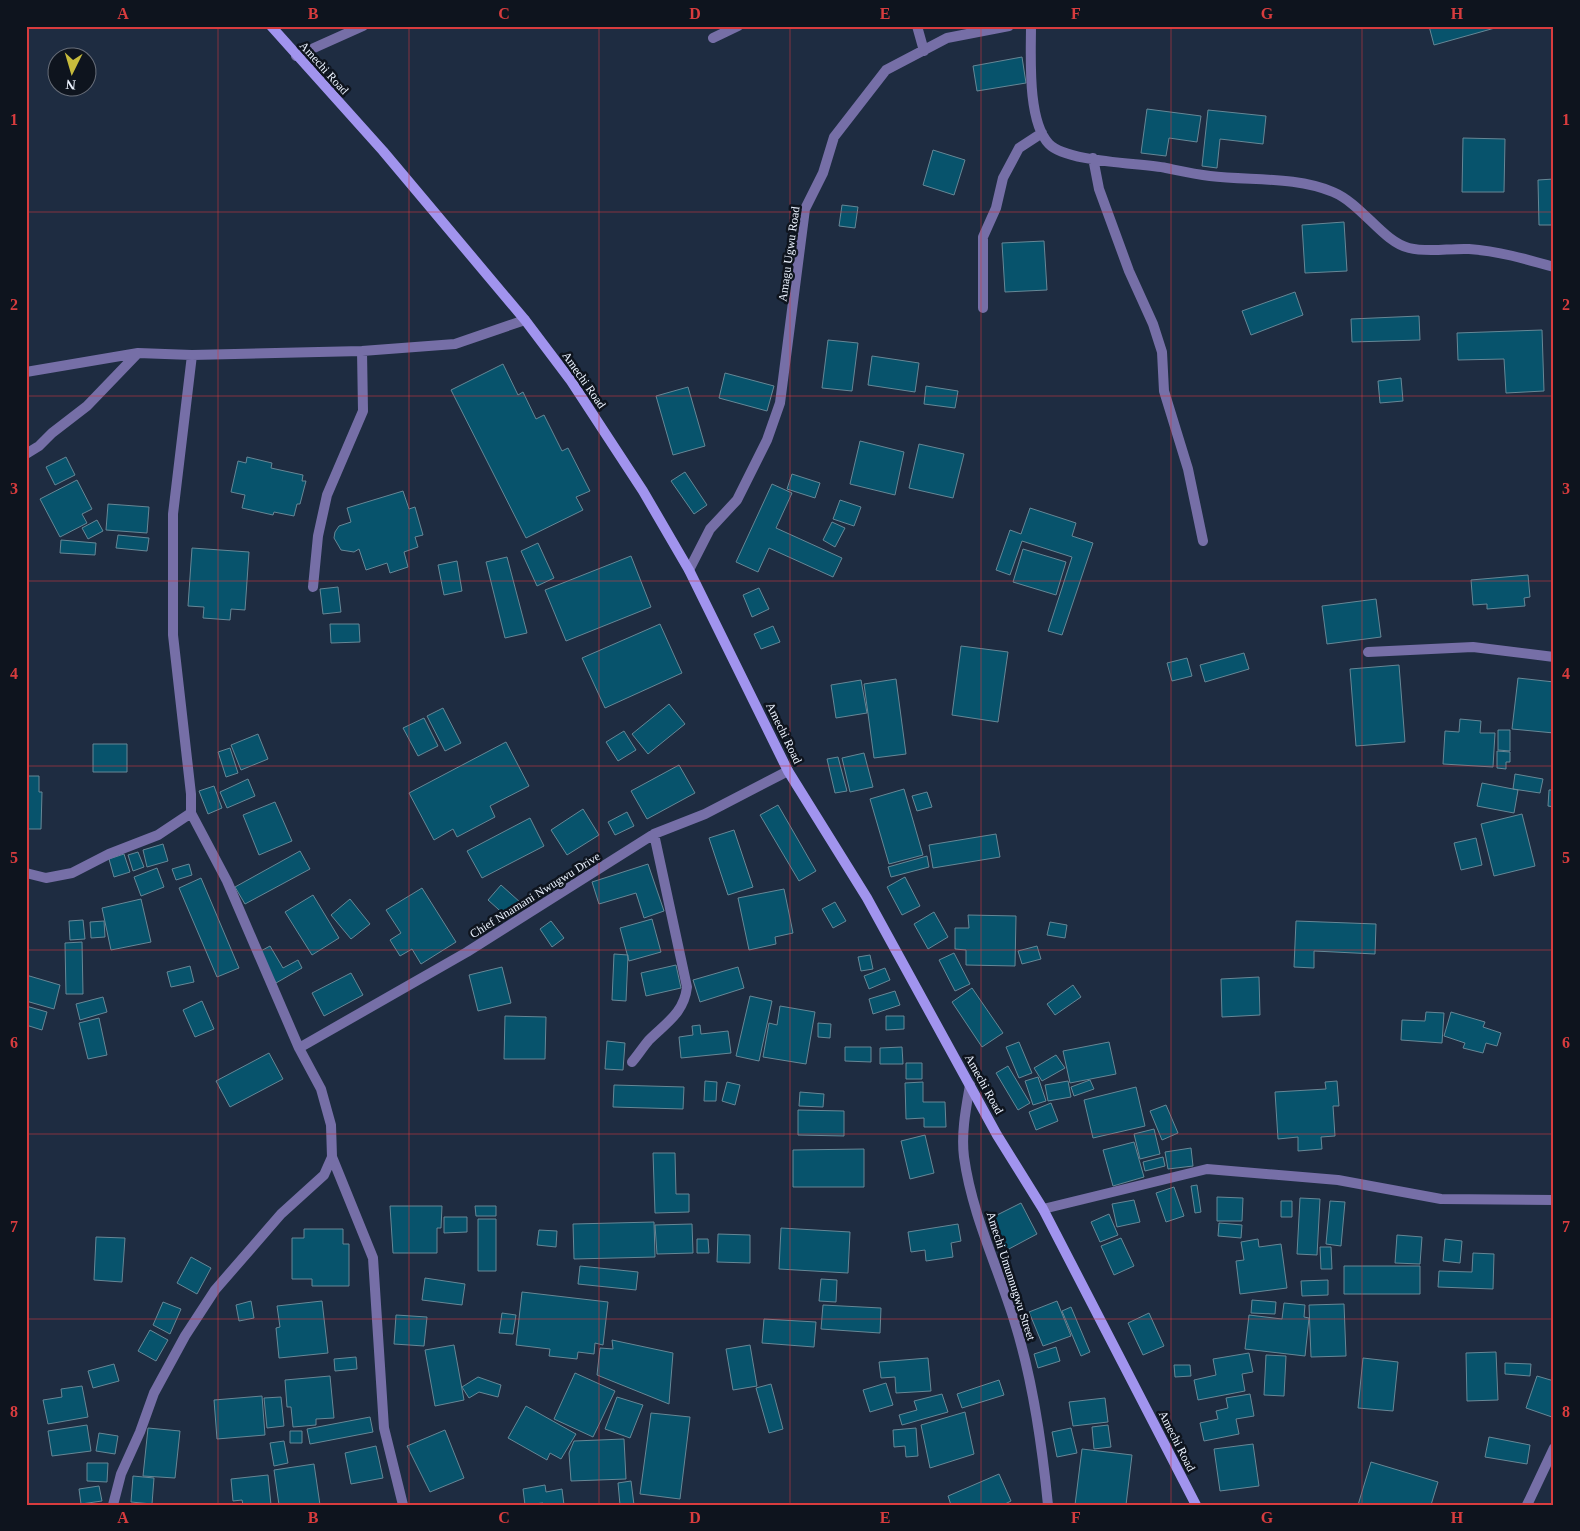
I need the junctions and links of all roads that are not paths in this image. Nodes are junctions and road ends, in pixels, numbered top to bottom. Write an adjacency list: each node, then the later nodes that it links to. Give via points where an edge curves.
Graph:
1 (271, 26): 9 (main road, Amechi Road)
2 (364, 26): 9 (street)
3 (738, 26): 7 (street)
4 (917, 26): 8 (street)
5 (1009, 26): 8 (street, Amagu Ugwu Road, via 947,38)
6 (1031, 26): 10 (street, via 1035,108)
7 (713, 38)
8 (924, 51): 21 (street, Amagu Ugwu Road, via 886,70 834,137 823,173 805,209 780,403 767,440 738,500 710,529)
9 (296, 56): 14 (main road, Amechi Road, via 383,151)
10 (1042, 133): 11 (street, via 1057,150); 13 (street, via 1019,148 1003,178 996,208 983,238)
11 (1093, 158): 12 (street, via 1210,176 1319,187 1350,200 1397,243 1407,248 1506,253); 20 (street, via 1099,189 1162,352 1164,391 1188,469)
12 (1554, 267)
13 (983, 308)
14 (525, 320): 15 (street, via 455,344); 21 (main road, Amechi Road, via 571,381 643,491)
15 (362, 351): 17 (street); 22 (street, via 363,411 328,495 318,536)
16 (138, 353): 17 (street); 18 (street); 19 (street, via 87,406)
17 (192, 355): 26 (street, via 173,514 173,635)
18 (26, 372)
19 (26, 454)
20 (1202, 541)
21 (689, 570): 25 (main road, Amechi Road)
22 (313, 587)
23 (1368, 652): 24 (street, via 1473,647)
24 (1554, 657)
25 (788, 771): 27 (street, Chief Nnamani Nwugwu Drive, via 705,814); 31 (main road, Amechi Road, via 867,898)
26 (191, 813): 28 (street, via 158,835 72,872 46,878); 29 (street, via 227,881)
27 (654, 834): 29 (street, Chief Nnamani Nwugwu Drive, via 467,952); 30 (street, via 687,987 686,1000)
28 (26, 873)
29 (299, 1048): 32 (street, via 321,1089 331,1125)
30 (632, 1062)
31 (970, 1085): 34 (main road, Amechi Road); 38 (street, Amechi Umunnugwu Street, via 964,1156 981,1230 1015,1323 1036,1410)
32 (332, 1157): 36 (street, via 324,1174 281,1214 215,1290 185,1336 154,1393); 37 (street, via 373,1258 384,1428)
33 (1554, 1200): 34 (street, via 1441,1200 1338,1180 1207,1169)
34 (1043, 1209): 39 (main road, Amechi Road)
35 (1554, 1448): 40 (street)
36 (112, 1505)
37 (403, 1505)
38 (1048, 1505)
39 (1196, 1505)
40 (1527, 1505)

